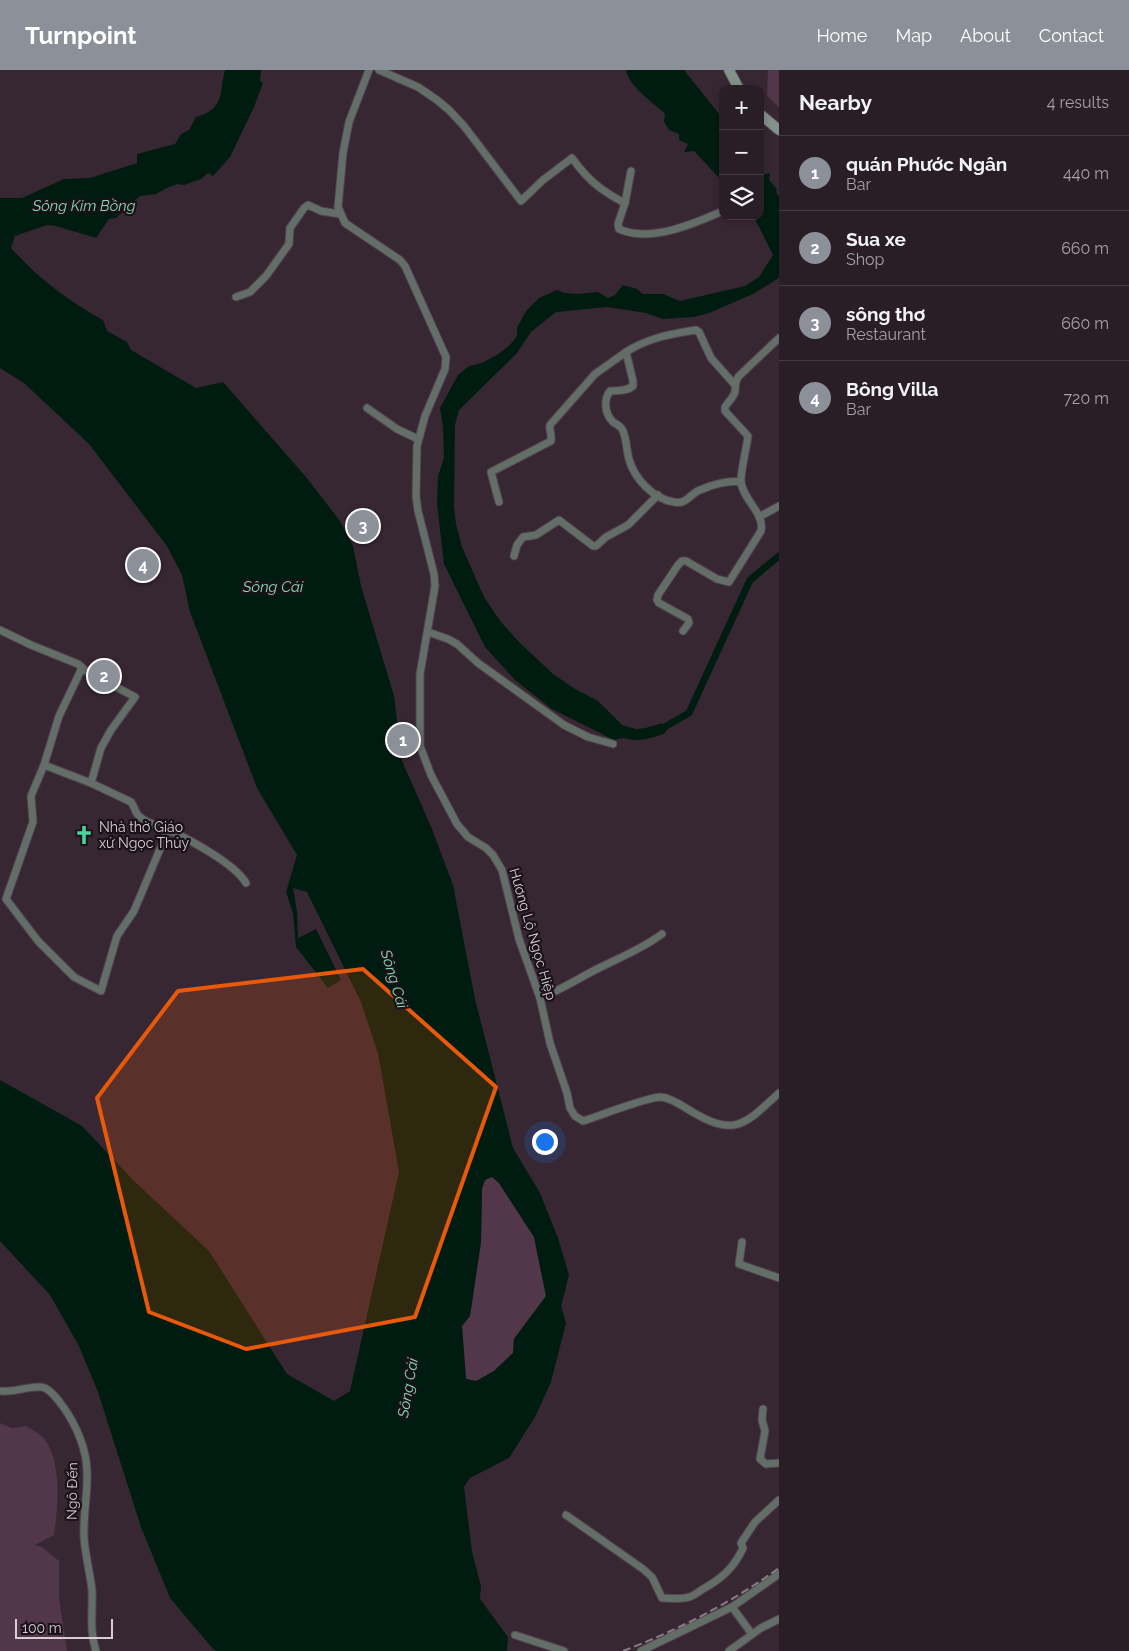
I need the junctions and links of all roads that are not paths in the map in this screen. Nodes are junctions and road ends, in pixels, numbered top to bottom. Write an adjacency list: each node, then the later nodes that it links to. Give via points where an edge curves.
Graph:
1 (369, 70): 10 (street, via 343,153 338,199)
2 (379, 70): 8 (street, via 418,87 453,114 521,201 572,158 587,178)
3 (729, 70): 4 (street)
4 (738, 85)
5 (764, 117): 6 (street)
6 (779, 130)
7 (632, 171): 8 (street)
8 (625, 203): 9 (street, via 619,229 640,234 672,230)
9 (719, 212)
10 (340, 214): 11 (street, via 308,205 304,208 290,228 289,244 266,276 250,292); 16 (street, Hương Lộ Ngọc Hiệp, via 352,229 405,266 446,357 445,369)
11 (236, 297)
12 (779, 338): 14 (street, via 739,376)
13 (626, 352): 14 (street, via 650,339 696,330 711,358); 18 (street, via 633,386 629,390 610,390 606,409 612,421 621,428 637,476); 19 (street, via 595,374 550,425 550,440 491,472)
14 (735, 385): 17 (street, via 733,396 724,407 748,436)
15 (367, 408): 16 (street)
16 (418, 439): 25 (street, Hương Lộ Ngọc Hiệp, via 416,496 435,586)
17 (741, 482): 18 (street, via 727,482 698,490 679,503); 21 (street)
18 (658, 495): 22 (street, via 628,525 596,546 559,520 536,535 523,537 515,548)
19 (498, 502)
20 (779, 506): 21 (street)
21 (759, 517): 24 (street, via 761,531 729,582 682,561 658,595 659,603 688,619)
22 (514, 556)
23 (0, 630): 26 (street)
24 (683, 631)
25 (428, 632): 27 (street, via 458,644 493,674 564,724 588,737); 33 (street, Hương Lộ Ngọc Hiệp, via 418,686 422,753 439,792 462,831 493,855 502,870 519,939)
26 (82, 668): 28 (street, via 59,716); 29 (street, via 135,697 101,748)
27 (613, 744)
28 (44, 765): 29 (street); 30 (street, via 31,796 33,822 6,899 38,941 74,977 90,987 101,991 117,936 134,911)
29 (90, 783): 30 (street, via 131,802 142,819)
30 (168, 830): 31 (street, via 191,840)
31 (246, 883)
32 (662, 934): 33 (street)
33 (540, 998): 34 (street, Hương Lộ Ngọc Hiệp, via 570,1108 583,1121 659,1097 673,1101 708,1121 739,1124 750,1119)
34 (779, 1093)
35 (742, 1242): 36 (street, via 739,1264)
36 (779, 1278)
37 (0, 1392): 47 (street, Ngô Đến, via 45,1388 66,1411 81,1445 87,1464 84,1536)
38 (762, 1409): 39 (street, via 765,1431 760,1459 766,1464)
39 (779, 1463)
40 (779, 1500): 41 (street, via 755,1522 741,1543 743,1548 735,1564 716,1582 689,1597 662,1598 652,1577 643,1569)
41 (566, 1515)
42 (779, 1574): 43 (street)
43 (732, 1607): 45 (street); 49 (street)
44 (779, 1619): 45 (street)
45 (752, 1634): 50 (street)
46 (515, 1635): 48 (street)
47 (96, 1651)
48 (564, 1651)
49 (641, 1651)
50 (729, 1651)

